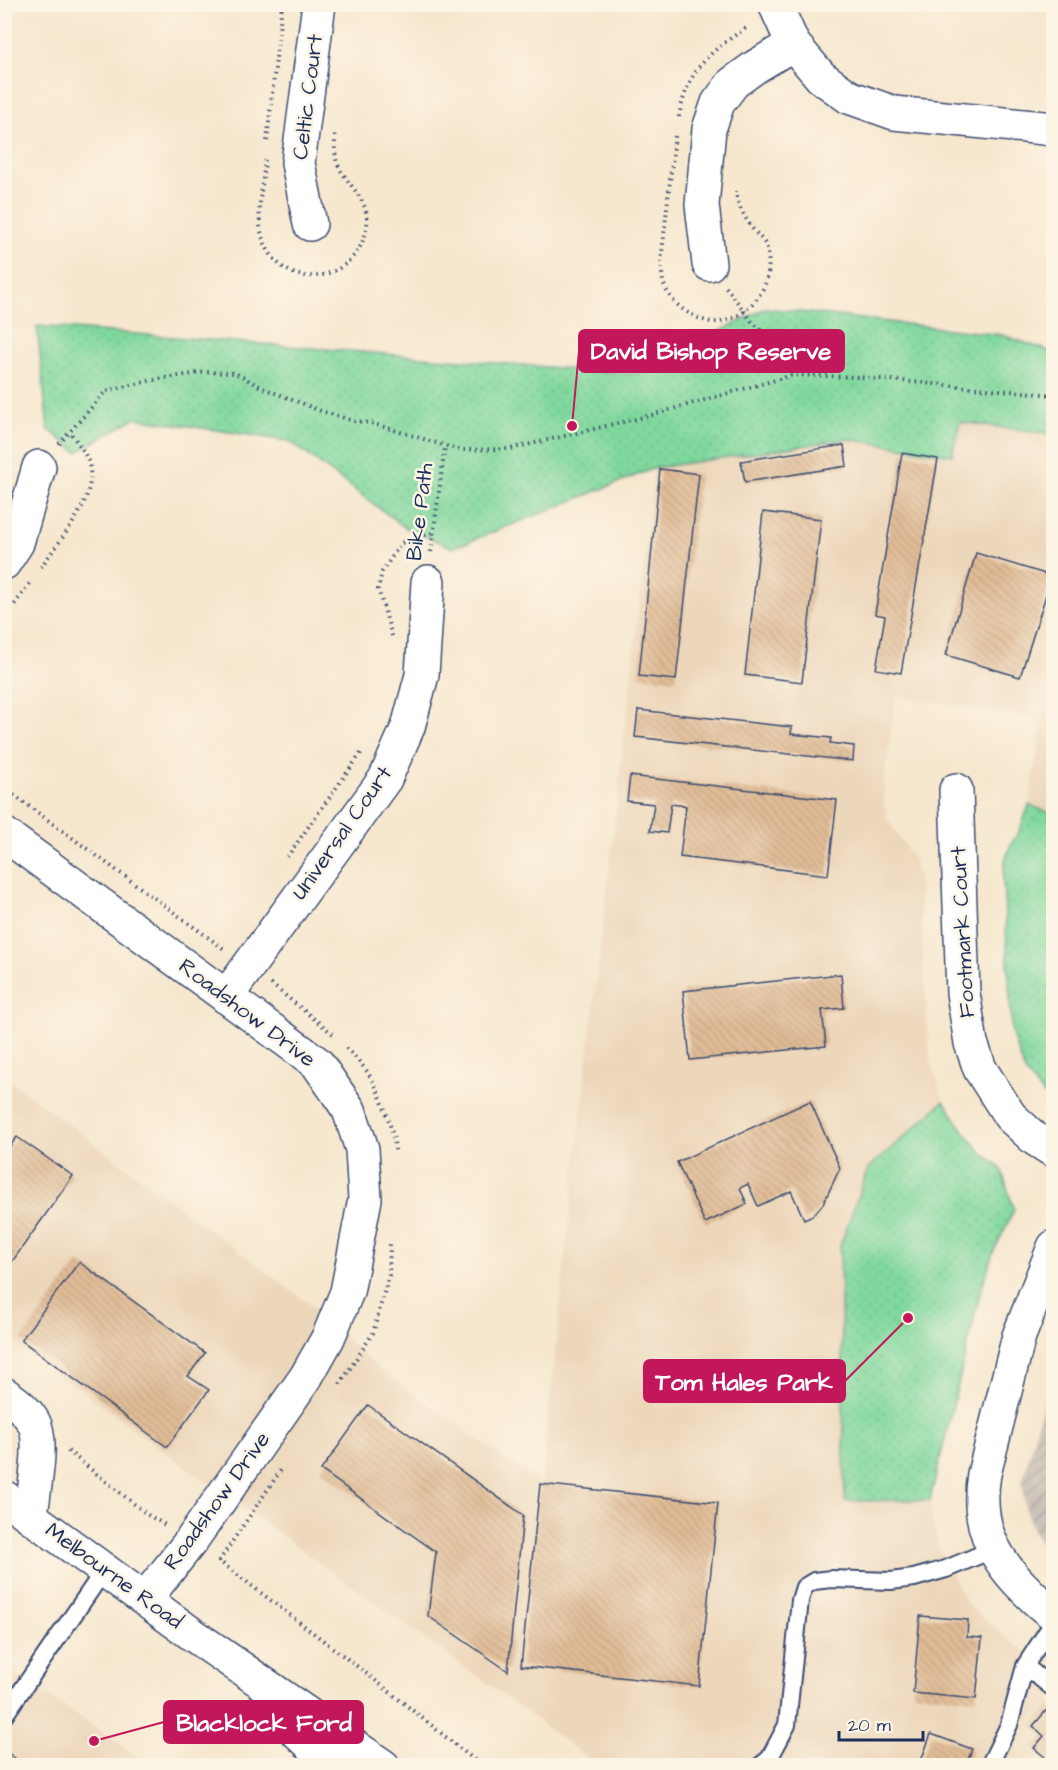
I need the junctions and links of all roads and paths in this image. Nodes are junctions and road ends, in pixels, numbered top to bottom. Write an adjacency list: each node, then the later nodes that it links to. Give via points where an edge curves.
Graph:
1 (319, 4): 5 (street, Celtic Court, via 298,164)
2 (775, 4): 3 (street)
3 (793, 44): 4 (street, via 821,77 849,97 894,113); 6 (street, via 733,83 718,103 709,129 702,205)
4 (1053, 129)
5 (310, 224)
6 (709, 264): 7 (path)
7 (792, 375): 8 (path, via 858,377); 10 (path, via 648,416 510,449 460,450)
8 (1053, 395)
9 (70, 432): 10 (path, via 105,392 158,379 206,372 235,373 321,411); 11 (path); 14 (path, via 87,457 91,479 83,506)
10 (445, 446): 12 (path, Bike Path)
11 (39, 467): 13 (street, via 18,543)
12 (434, 532): 16 (path, Bike Path); 18 (path, via 401,543 382,572 378,589)
13 (4, 563)
14 (38, 571)
15 (32, 580): 17 (path)
16 (428, 582): 26 (street, Universal Court, via 422,675 408,727 385,779)
17 (4, 619)
18 (393, 639)
19 (362, 752): 23 (path)
20 (4, 788): 25 (path)
21 (956, 790): 30 (street, Footmark Court, via 963,993 971,1043 980,1070 1010,1116)
22 (4, 834): 27 (street, Roadshow Drive)
23 (282, 864)
24 (229, 939): 25 (path)
25 (222, 948): 26 (path)
26 (248, 967): 27 (street, Universal Court); 28 (path)
27 (226, 997): 40 (street, Roadshow Drive, via 317,1063 349,1110 362,1149 365,1199 347,1292 328,1338 306,1377)
28 (335, 1036)
29 (342, 1044): 31 (path, via 369,1074 391,1130)
30 (1053, 1151)
31 (395, 1159)
32 (391, 1231): 34 (path, via 388,1275 373,1333)
33 (1053, 1247): 41 (street, via 1018,1336 984,1474 982,1517)
34 (339, 1386)
35 (4, 1394): 36 (street)
36 (34, 1424): 39 (street, Melbourne Road, via 39,1444); 40 (path, via 148,1515)
37 (286, 1463): 42 (path)
38 (4, 1497): 39 (street, Melbourne Road)
39 (31, 1516): 43 (street, Melbourne Road)
40 (191, 1542): 42 (path); 44 (street, Roadshow Drive)
41 (994, 1549): 45 (street, via 1018,1582); 54 (lane, via 914,1578 814,1581 804,1587 787,1725 769,1759)
42 (219, 1561): 53 (path)
43 (105, 1569): 44 (street, Melbourne Road); 50 (lane)
44 (145, 1599): 47 (street, Melbourne Road)
45 (1053, 1614)
46 (1053, 1621): 48 (lane)
47 (196, 1637): 51 (street, Melbourne Road); 52 (street, Melbourne Road)
48 (1025, 1666): 49 (lane); 55 (lane, via 1009,1725)
49 (1053, 1689)
50 (4, 1716)
51 (334, 1766)
52 (383, 1766)
53 (482, 1766)
54 (760, 1766)
55 (989, 1766)

